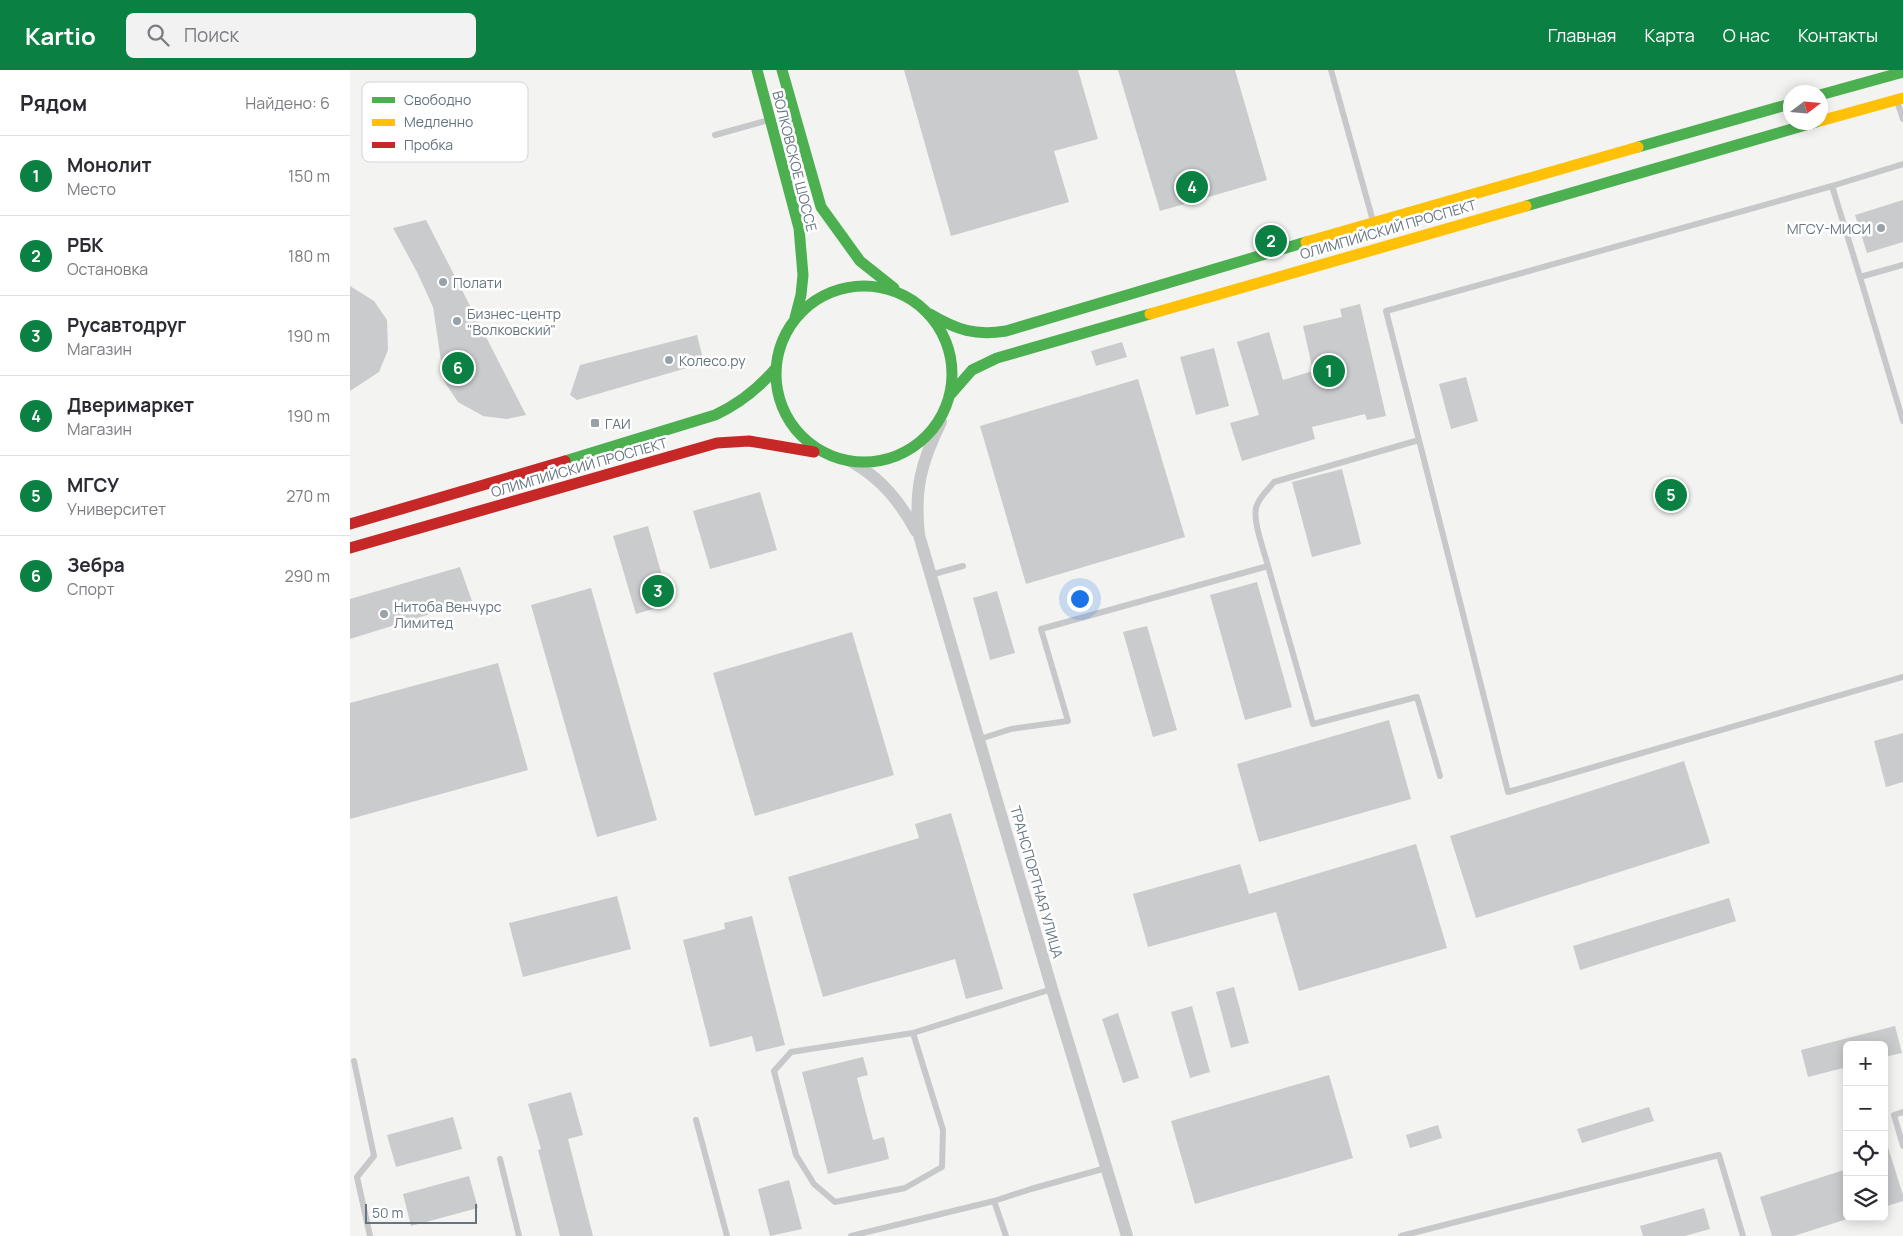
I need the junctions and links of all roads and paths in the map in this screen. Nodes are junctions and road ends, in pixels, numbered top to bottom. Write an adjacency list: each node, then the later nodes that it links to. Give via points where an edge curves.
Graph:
1 (757, 70): 10 (main road, ВОЛКОВСКОЕ ШОССЕ)
2 (782, 70): 18 (main road, ВОЛКОВСКОЕ ШОССЕ, via 801,141 822,206 831,223 860,261)
3 (1331, 70): 15 (lane)
4 (1903, 72): 5 (main road)
5 (1828, 93)
6 (1900, 98): 8 (lane); 9 (main road)
7 (1783, 106): 15 (main road, ОЛИМПИЙСКИЙ ПРОСПЕКТ)
8 (1903, 118)
9 (1828, 119)
10 (770, 120): 12 (lane); 20 (main road, ВОЛКОВСКОЕ ШОССЕ, via 799,228 803,275)
11 (1788, 130): 22 (main road, ОЛИМПИЙСКИЙ ПРОСПЕКТ, via 997,358 972,370)
12 (715, 135)
13 (1903, 164): 14 (lane)
14 (1832, 186): 17 (lane); 25 (lane, via 1386,311)
15 (1373, 222): 19 (main road, ОЛИМПИЙСКИЙ ПРОСПЕКТ, via 1006,331 988,334 964,332)
16 (1903, 265): 17 (lane)
17 (1860, 277): 23 (lane)
18 (899, 291): 19 (main road); 20 (main road, via 881,286 838,291)
19 (930, 314): 22 (main road, via 944,337 948,351)
20 (795, 318): 21 (main road, via 782,339)
21 (775, 369): 26 (main road, via 785,416 802,440); 28 (main road, ОЛИМПИЙСКИЙ ПРОСПЕКТ, via 748,398 704,420)
22 (951, 394): 24 (main road)
23 (1903, 421)
24 (941, 422): 27 (main road, via 922,441 898,453 871,461); 29 (street, ТРАНСПОРТНАЯ УЛИЦА, via 920,474 917,497)
25 (1419, 440): 32 (lane, via 1274,482 1256,509); 34 (lane, via 1508,792)
26 (819, 453): 27 (main road); 30 (main road, ОЛИМПИЙСКИЙ ПРОСПЕКТ, via 749,441 717,443)
27 (852, 462): 29 (street, ТРАНСПОРТНАЯ УЛИЦА, via 886,488)
28 (350, 524)
29 (919, 535): 33 (street, ТРАНСПОРТНАЯ УЛИЦА)
30 (350, 548)
31 (963, 566): 33 (lane)
32 (1268, 566): 35 (lane, via 1041,629 1068,722 1011,730); 36 (lane, via 1313,724 1417,697)
33 (930, 574): 35 (street, ТРАНСПОРТНАЯ УЛИЦА)
34 (1903, 677)
35 (980, 739): 37 (street, ТРАНСПОРТНАЯ УЛИЦА)
36 (1440, 776)
37 (1052, 990): 38 (lane); 44 (street, ТРАНСПОРТНАЯ УЛИЦА)
38 (913, 1033): 38 (lane, via 943,1130 942,1167 905,1188 835,1202 814,1184 796,1155 774,1071 791,1052)
39 (354, 1061): 46 (lane, via 374,1156 357,1177)
40 (1903, 1112): 42 (lane, via 1894,1115)
41 (696, 1120): 48 (lane)
42 (1903, 1146)
43 (500, 1159): 47 (lane)
44 (1106, 1168): 45 (lane); 51 (street, ТРАНСПОРТНАЯ УЛИЦА)
45 (994, 1201): 49 (lane); 50 (lane)
46 (370, 1236)
47 (518, 1236)
48 (727, 1236)
49 (851, 1236)
50 (1006, 1236)
51 (1127, 1236)
52 (1401, 1236): 53 (lane, via 1720,1155)
53 (1743, 1236)

